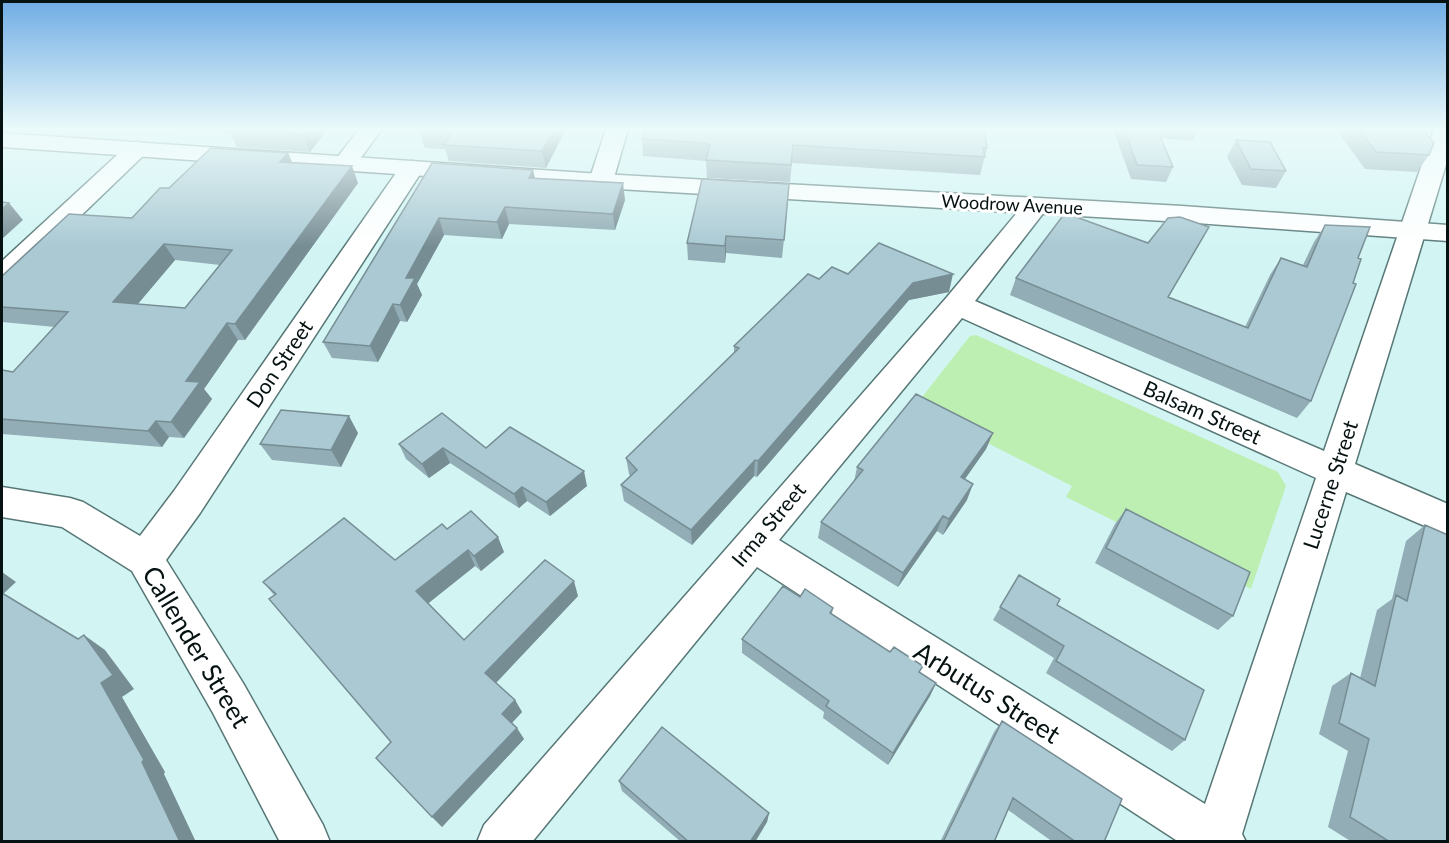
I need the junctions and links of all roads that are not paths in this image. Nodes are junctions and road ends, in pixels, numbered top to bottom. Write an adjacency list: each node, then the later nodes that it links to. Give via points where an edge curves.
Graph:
1 (116, 168): 10 (street)
2 (412, 168): 16 (street, Don Street)
3 (417, 168): 6 (street, Woodrow Avenue)
4 (605, 168): 6 (street)
5 (1433, 168): 8 (street, Lucerne Street)
6 (601, 181): 7 (street, Woodrow Avenue)
7 (1035, 207): 8 (street, Woodrow Avenue); 11 (street, Irma Street)
8 (1413, 230): 9 (street, Woodrow Avenue); 12 (street, Lucerne Street)
9 (1448, 233)
10 (2, 276)
11 (957, 304): 12 (street, Balsam Street); 15 (street, Irma Street)
12 (1336, 472): 14 (street, Balsam Street); 17 (street, Lucerne Street)
13 (2, 502): 16 (street, Callender Street, via 70,513)
14 (1448, 521)
15 (753, 544): 17 (street, Arbutus Street); 19 (street, Irma Street)
16 (145, 559): 18 (street, Callender Street, via 228,698)
17 (1218, 841)
18 (306, 842)
19 (501, 842)

